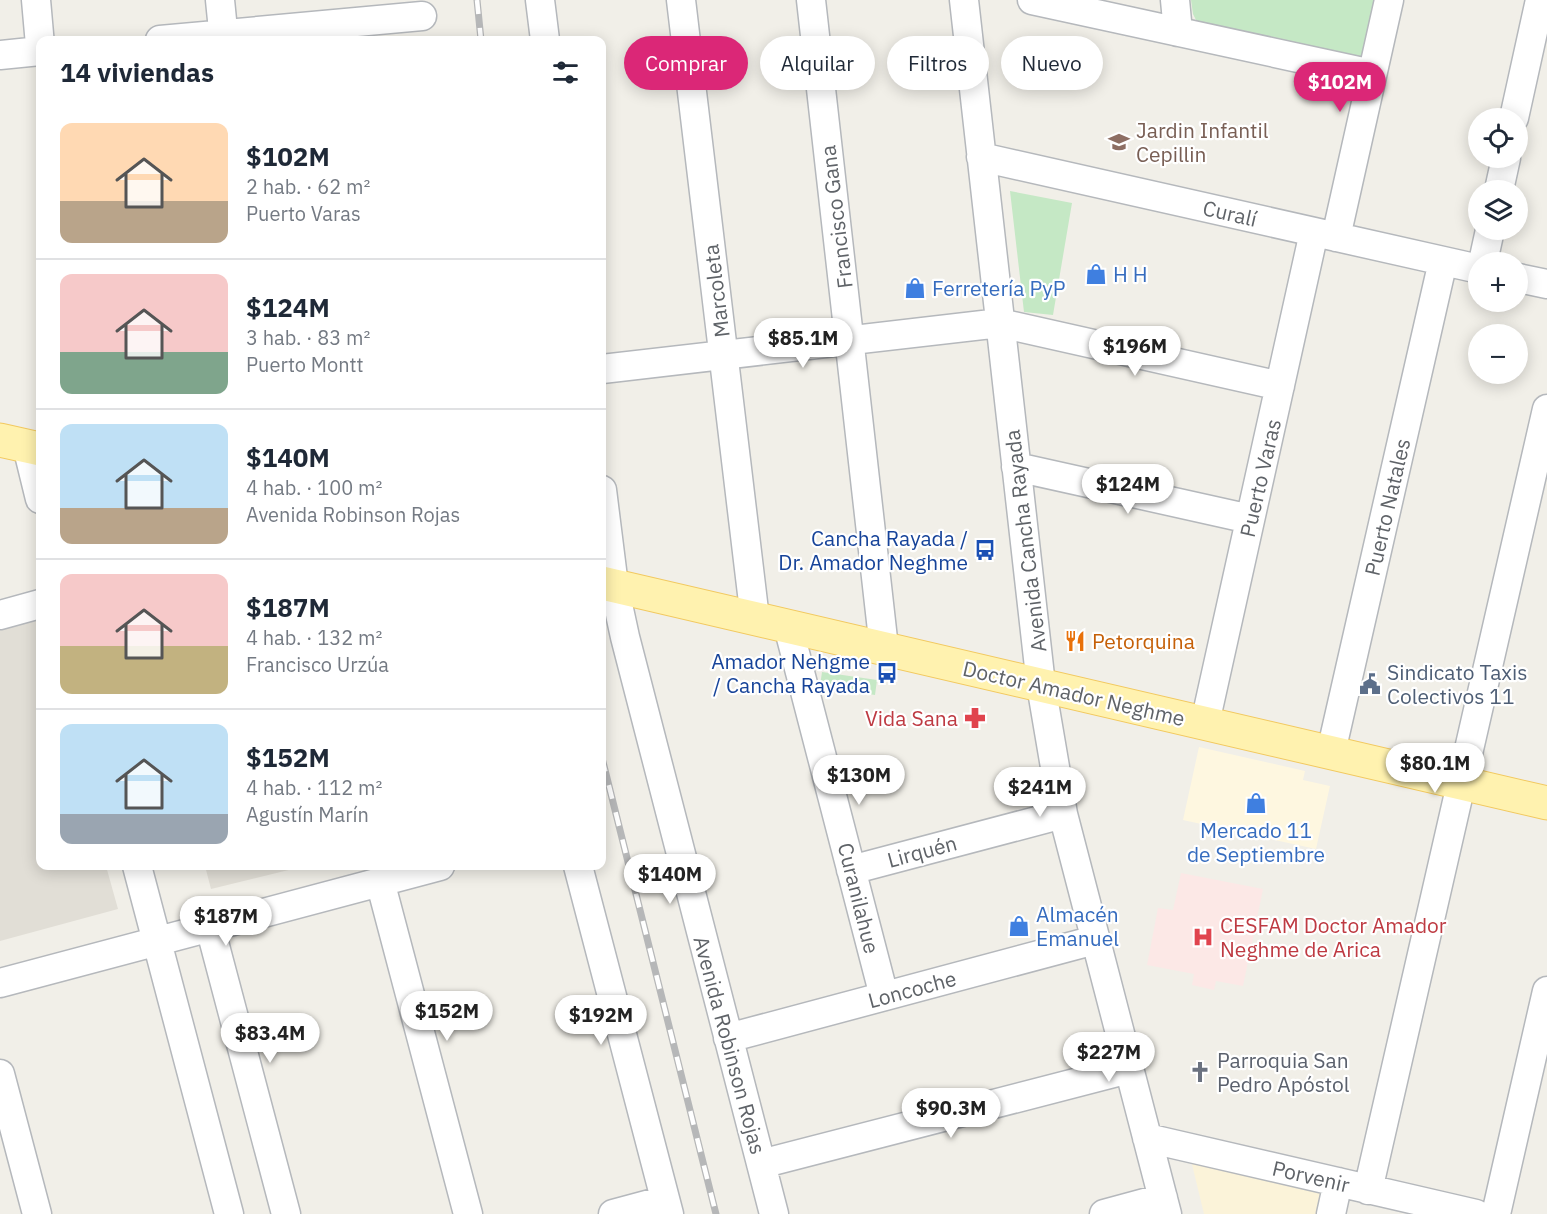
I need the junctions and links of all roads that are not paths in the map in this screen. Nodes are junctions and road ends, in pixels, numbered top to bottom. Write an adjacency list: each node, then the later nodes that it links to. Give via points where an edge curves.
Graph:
1 (36, 0): 13 (street)
2 (220, 0): 14 (street)
3 (540, 0): 16 (street)
4 (681, 0): 29 (street, Marcoleta)
5 (811, 0): 28 (street, Francisco Gana)
6 (964, 0): 21 (street, Avenida Cancha Rayada)
7 (1032, 0): 12 (street)
8 (1175, 0): 12 (street)
9 (1389, 0): 19 (street, Puerto Varas)
10 (1540, 0): 20 (street)
11 (422, 19): 15 (street)
12 (1178, 32): 19 (street)
13 (39, 36)
14 (224, 36)
15 (245, 36)
16 (544, 36)
17 (36, 51): 18 (street)
18 (0, 55)
19 (1372, 74): 22 (street, Puerto Varas)
20 (1516, 108)
21 (981, 157): 22 (street, Curalí); 27 (street, Avenida Cancha Rayada)
22 (1325, 234): 23 (street, Curalí); 31 (street, Puerto Varas)
23 (1443, 261): 24 (street, Curalí); 46 (street, Puerto Natales)
24 (1468, 267)
25 (1528, 280): 26 (street)
26 (1547, 284)
27 (1000, 323): 28 (street); 31 (street); 34 (street, Avenida Cancha Rayada)
28 (851, 340): 29 (street); 43 (street, Francisco Gana)
29 (723, 355): 30 (street); 41 (street, Marcoleta)
30 (606, 369)
31 (1280, 386): 36 (street, Puerto Varas)
32 (1547, 409): 47 (street)
33 (14, 445): 35 (street)
34 (1016, 467): 36 (street); 44 (street, Avenida Cancha Rayada)
35 (36, 491)
36 (1250, 519): 45 (street, Puerto Varas)
37 (606, 553): 38 (street, Avenida Robinson Rojas)
38 (608, 584): 41 (main road, Doctor Amador Neghme); 61 (street, Avenida Robinson Rojas)
39 (36, 605): 40 (street)
40 (0, 615)
41 (754, 619): 42 (main road, Doctor Amador Neghme)
42 (788, 626): 43 (main road, Doctor Amador Neghme); 53 (street, Curanilahue)
43 (885, 648): 44 (main road, Doctor Amador Neghme)
44 (1041, 685): 45 (main road, Doctor Amador Neghme); 49 (street, Avenida Cancha Rayada)
45 (1205, 723): 46 (main road, Doctor Amador Neghme)
46 (1331, 752): 47 (main road, Doctor Amador Neghme)
47 (1462, 783): 48 (main road, Doctor Amador Neghme); 67 (street)
48 (1547, 803)
49 (1063, 814): 53 (street, Lirquén); 56 (street, Avenida Cancha Rayada)
50 (138, 870): 57 (street)
51 (424, 870): 54 (street)
52 (579, 870): 69 (street)
53 (851, 870): 60 (street, Curanilahue)
54 (380, 881): 55 (street); 73 (street)
55 (210, 927): 57 (street); 72 (street)
56 (1095, 940): 60 (street, Loncoche); 62 (street, Avenida Cancha Rayada)
57 (157, 941): 58 (street); 71 (street)
58 (0, 983)
59 (1547, 991): 79 (street)
60 (884, 996): 61 (street, Loncoche)
61 (728, 1038): 65 (street, Avenida Robinson Rojas)
62 (1129, 1069): 64 (street, Avenida Cancha Rayada); 65 (street)
63 (0, 1074): 70 (street)
64 (1148, 1138): 66 (street, Porvenir); 68 (street, Avenida Cancha Rayada)
65 (761, 1164): 75 (street, Avenida Robinson Rojas)
66 (1338, 1182): 67 (street, Porvenir); 77 (street)
67 (1368, 1190): 78 (street, Porvenir)
68 (1165, 1206): 76 (street)
69 (667, 1207): 74 (street)
70 (37, 1214)
71 (229, 1214)
72 (286, 1214)
73 (468, 1214)
74 (613, 1214)
75 (774, 1214)
76 (1104, 1214)
77 (1331, 1214)
78 (1476, 1214)
79 (1496, 1214)

